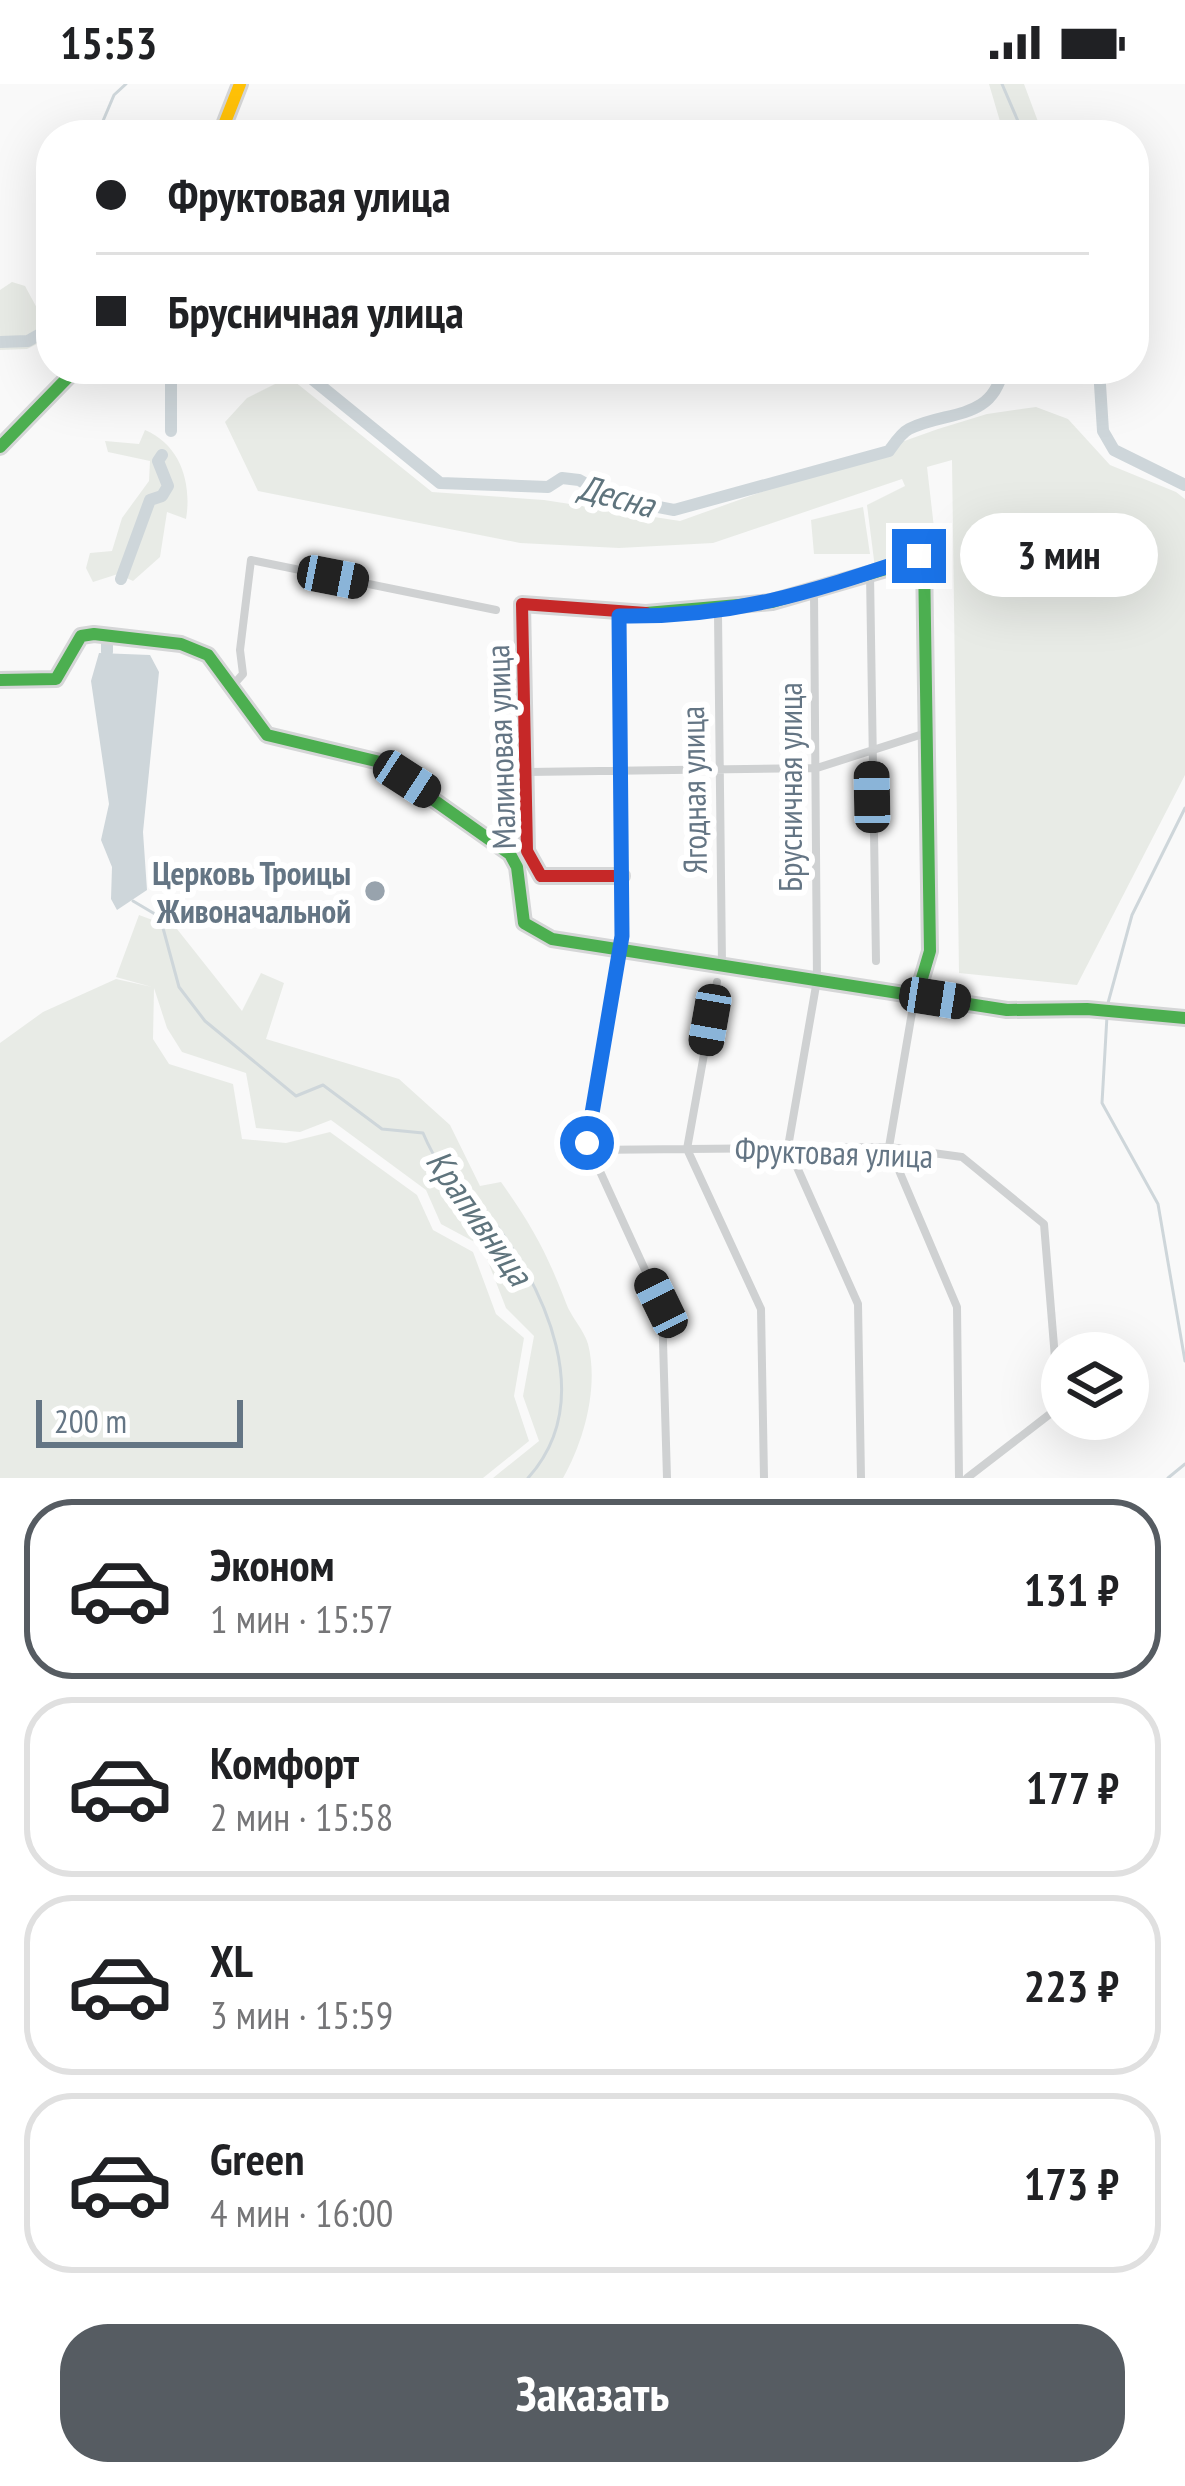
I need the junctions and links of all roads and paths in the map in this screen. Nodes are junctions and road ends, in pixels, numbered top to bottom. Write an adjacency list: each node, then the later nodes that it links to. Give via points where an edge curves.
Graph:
1 (240, 84): 2 (street)
2 (226, 120)
3 (62, 384): 4 (street)
4 (0, 448)
5 (870, 573): 6 (street); 12 (street, via 919,556 927,564); 13 (street)
6 (814, 593): 8 (street); 14 (street, Брусничная улица)
7 (496, 610): 11 (street, via 251,560 243,674)
8 (718, 614): 9 (street); 15 (street, Ягодная улица)
9 (619, 616): 16 (street); 17 (street, Малиновая улица, via 522,604)
10 (0, 680): 11 (street, via 56,679 81,636 94,634 181,644 208,655)
11 (234, 684): 19 (street, via 267,735 380,762 510,854 519,914 538,934)
12 (928, 732): 13 (street); 24 (street, via 930,951)
13 (872, 750): 14 (street); 20 (street)
14 (817, 768): 15 (street); 22 (street, Брусничная улица)
15 (719, 769): 16 (street); 21 (street, Ягодная улица)
16 (621, 770): 17 (street); 18 (street)
17 (524, 772): 18 (street, Малиновая улица, via 533,867 542,876)
18 (622, 876): 19 (street)
19 (620, 950): 21 (street); 29 (street)
20 (875, 961)
21 (722, 965): 22 (street)
22 (817, 980): 24 (street); 26 (street, Брусничная улица)
23 (717, 982): 28 (street)
24 (916, 995): 25 (street, via 1006,1010); 27 (street)
25 (1185, 1018)
26 (788, 1147): 27 (street, Фруктовая улица); 28 (street, Фруктовая улица); 32 (street, via 858,1304)
27 (889, 1147): 33 (street, via 957,1307); 33 (street, Фруктовая улица, via 965,1158 1047,1230 1059,1407)
28 (687, 1149): 29 (street, Фруктовая улица); 31 (street, via 761,1309)
29 (588, 1150): 30 (street, via 662,1307)
30 (667, 1478)
31 (764, 1478)
32 (861, 1478)
33 (963, 1478)

